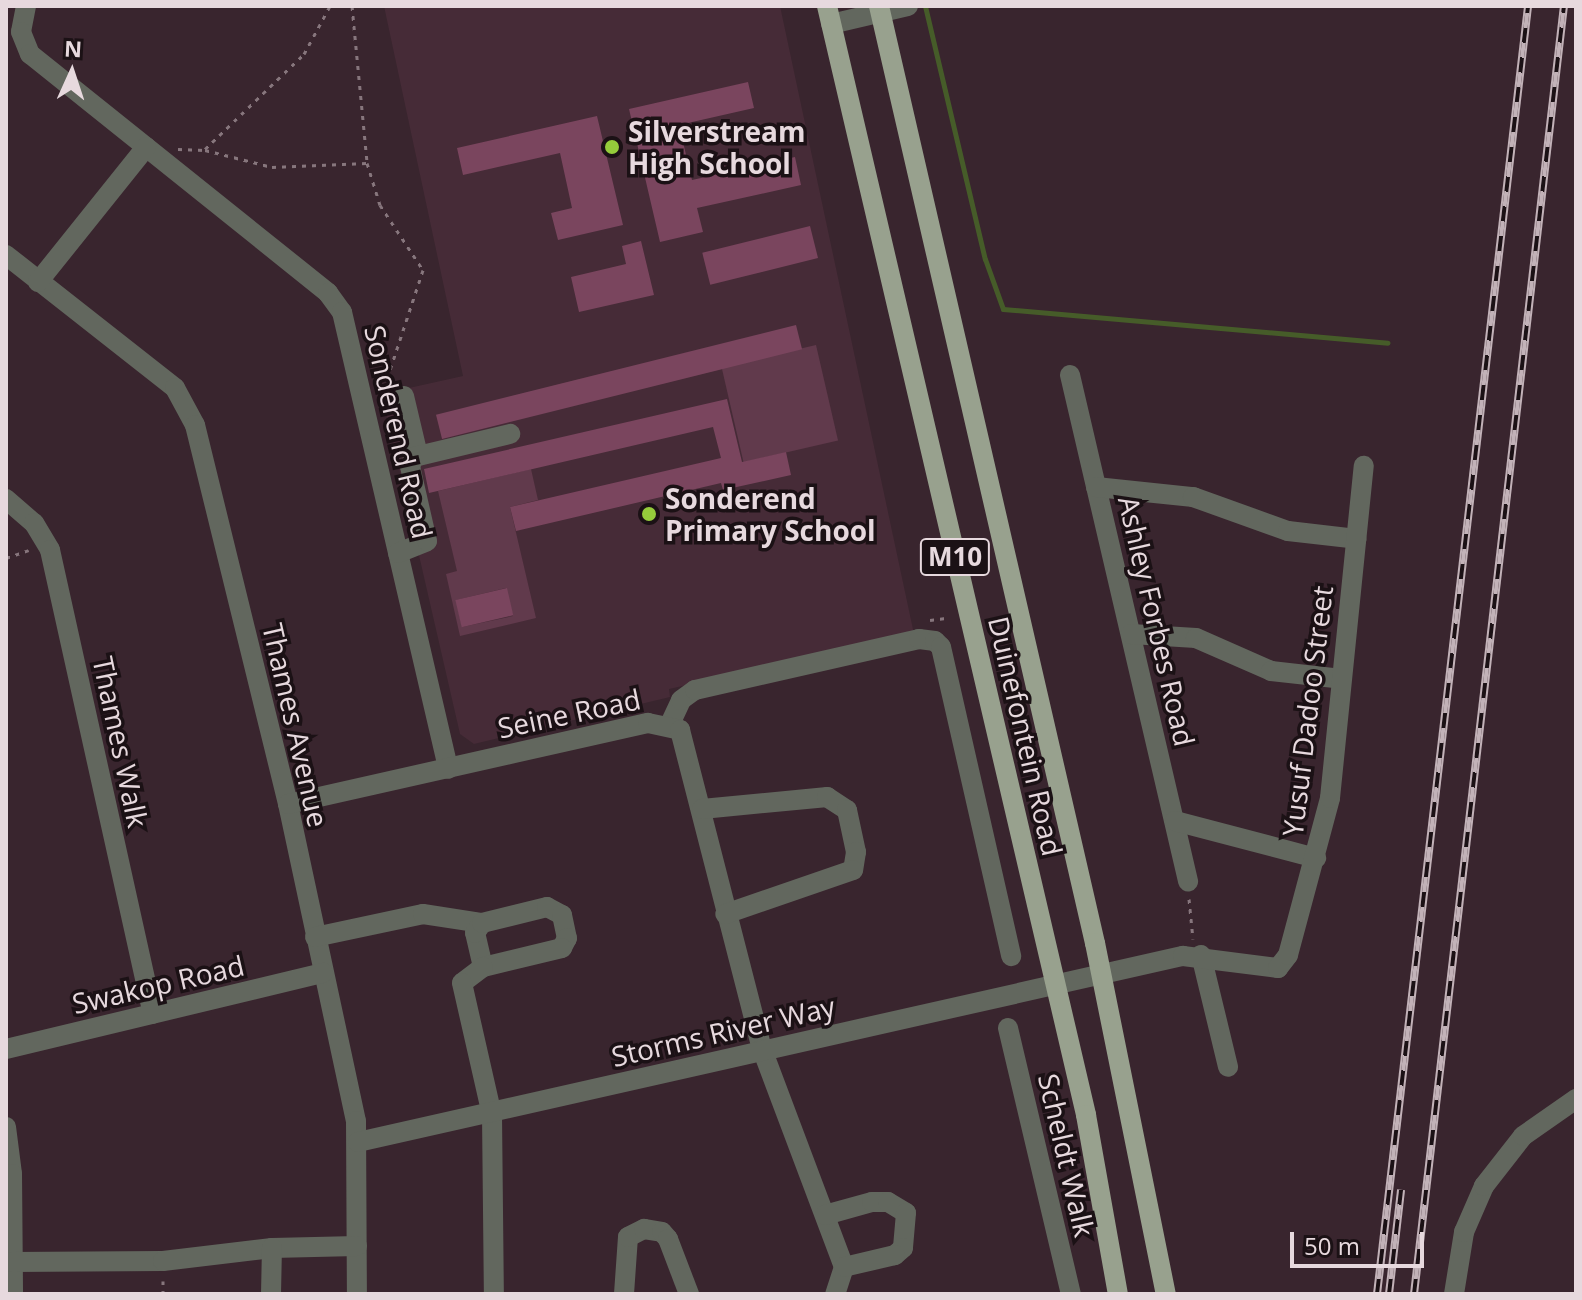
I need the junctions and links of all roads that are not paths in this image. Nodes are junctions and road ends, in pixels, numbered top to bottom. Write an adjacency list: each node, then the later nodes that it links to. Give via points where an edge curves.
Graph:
1 (26, 6): 5 (street, Sonderend Road, via 21,32 30,54)
2 (908, 6): 3 (street)
3 (880, 9): 4 (street); 33 (main road, Duinefontein Road / M10)
4 (829, 15): 34 (main road, Duinefontein Road / M10)
5 (146, 147): 7 (street); 16 (street, Sonderend Road, via 328,293 342,312)
6 (6, 255): 7 (street, Thames Avenue)
7 (38, 282): 21 (street, Thames Avenue, via 175,388 190,411)
8 (1070, 375): 13 (street, Ashley Forbes Road)
9 (404, 396): 11 (street)
10 (510, 434): 11 (street)
11 (418, 455): 16 (street, via 410,466 427,541)
12 (1364, 466): 15 (street, Yusuf Dadoo Street)
13 (1096, 487): 15 (street, via 1193,497 1288,531); 17 (street, Ashley Forbes Road)
14 (6, 499): 35 (street, Thames Walk, via 34,523 50,550)
15 (1357, 539): 18 (street, Yusuf Dadoo Street)
16 (398, 553): 20 (street, Sonderend Road)
17 (1131, 634): 18 (street, via 1206,640 1271,671); 23 (street, Ashley Forbes Road)
18 (1342, 679): 24 (street, Yusuf Dadoo Street, via 1330,798)
19 (670, 724): 20 (street, Seine Road, via 648,723); 22 (street, Seine Road, via 685,739); 30 (street, via 681,700 695,690 919,639 935,641 941,647)
20 (448, 769): 21 (street, Seine Road)
21 (288, 804): 28 (street, Thames Avenue)
22 (702, 809): 26 (street, Seine Road); 26 (street, via 827,797 847,810 856,852 853,870)
23 (1175, 821): 24 (street); 25 (street, Ashley Forbes Road)
24 (1316, 858): 29 (street, Yusuf Dadoo Street, via 1283,963 1260,969)
25 (1188, 886)
26 (725, 914): 38 (street, Seine Road)
27 (482, 923): 28 (street, via 423,914); 31 (street, via 475,933); 31 (street, via 547,907 562,915 567,938 552,952)
28 (315, 937): 32 (street, Thames Avenue)
29 (1197, 949): 33 (street, Yusuf Dadoo Street); 39 (street)
30 (1011, 956)
31 (483, 967): 41 (street, via 465,978 461,990)
32 (323, 973): 35 (street, Swakop Road); 43 (street, Thames Avenue)
33 (1101, 974): 34 (street, Storms River Way); 59 (main road, Duinefontein Road / M10)
34 (1055, 984): 38 (street, Storms River Way); 58 (main road, Duinefontein Road / M10, via 1086,1115)
35 (153, 1014): 37 (street, Swakop Road)
36 (1008, 1028): 57 (street, Scheldt Walk)
37 (6, 1049)
38 (762, 1049): 41 (street, Storms River Way); 45 (street, Seine Road)
39 (1228, 1067)
40 (1576, 1099): 60 (street, via 1523,1136 1484,1186 1464,1232)
41 (492, 1115): 43 (street, Storms River Way); 53 (street)
42 (6, 1127): 44 (street)
43 (358, 1142): 46 (street, Thames Avenue)
44 (9, 1174): 48 (street)
45 (825, 1215): 49 (street, Seine Road); 49 (street, via 872,1202 888,1202 906,1213 903,1248 895,1255)
46 (357, 1246): 47 (street); 52 (street, Thames Avenue)
47 (263, 1249): 48 (street, via 163,1261); 51 (street)
48 (12, 1262): 50 (street)
49 (844, 1267): 56 (street)
50 (13, 1294)
51 (271, 1294)
52 (357, 1294)
53 (494, 1294)
54 (624, 1294): 55 (street, via 628,1237 644,1229 662,1232 668,1239)
55 (689, 1294)
56 (835, 1294)
57 (1071, 1294)
58 (1118, 1294)
59 (1166, 1294)
60 (1454, 1294)

